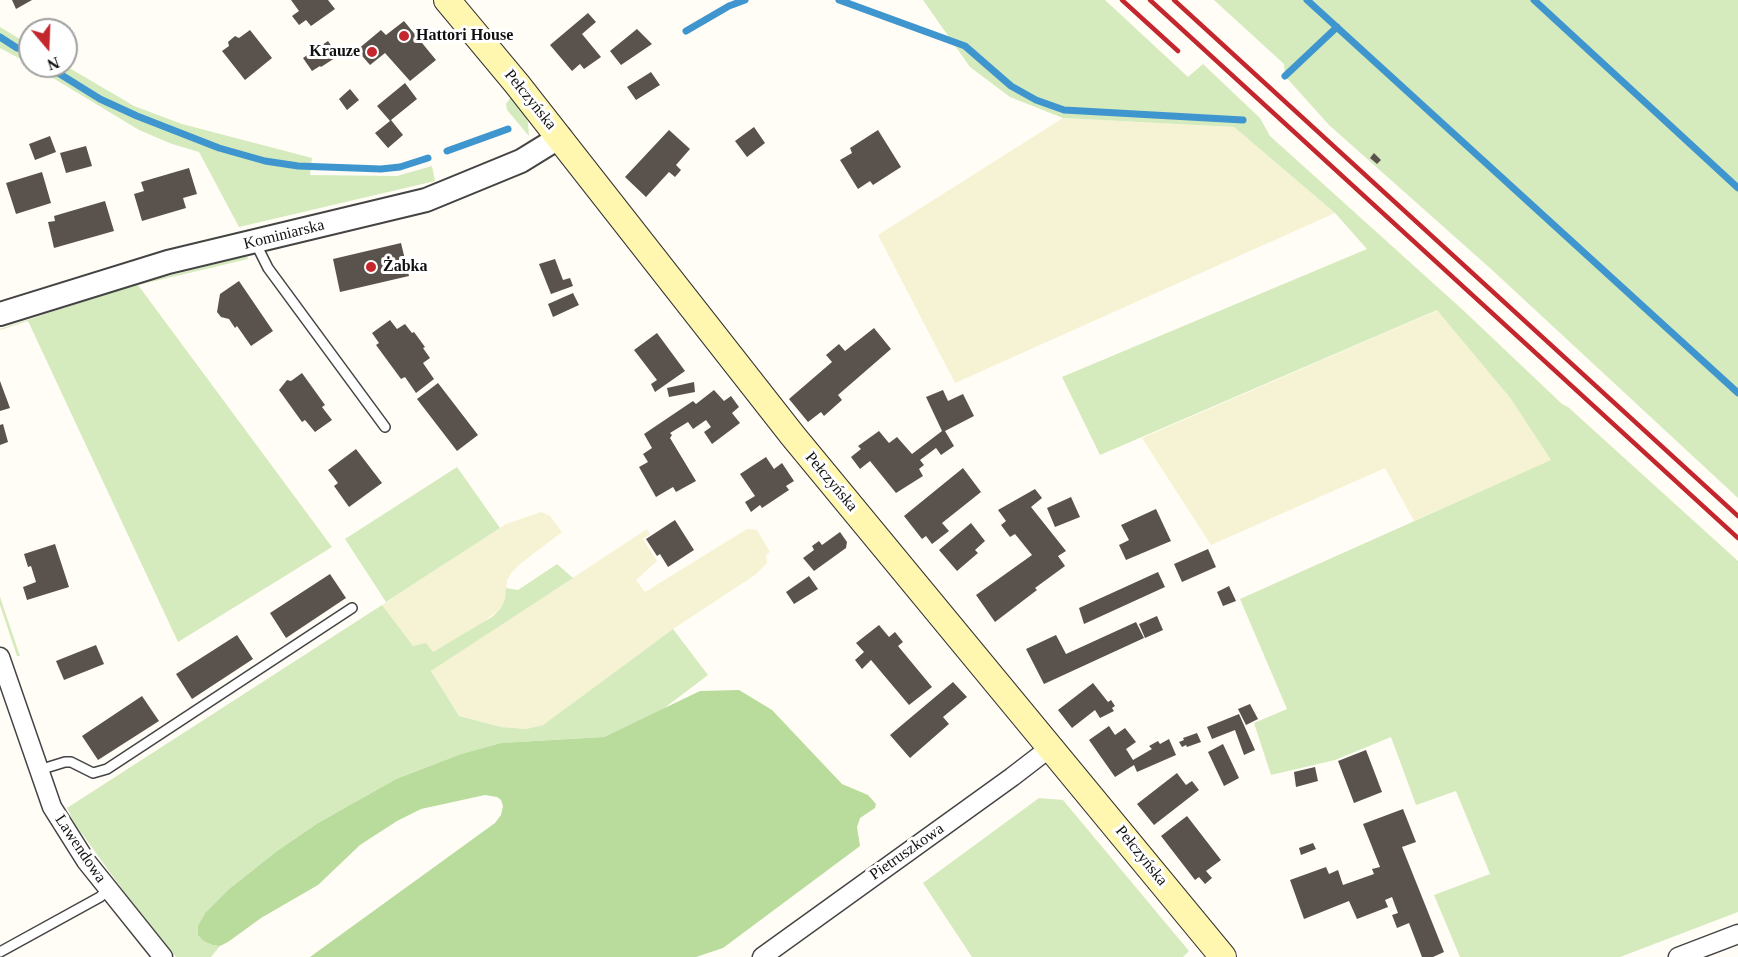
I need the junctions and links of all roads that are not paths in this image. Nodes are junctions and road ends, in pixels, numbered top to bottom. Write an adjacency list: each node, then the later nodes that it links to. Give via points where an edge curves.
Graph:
1 (458, 4): 2 (main road, Pełczyńska)
2 (560, 137): 3 (street, Kominiarska, via 521,161 426,200); 8 (main road, Pełczyńska, via 793,435)
3 (255, 242): 4 (street, Kominiarska, via 168,262); 5 (lane, via 268,268)
4 (0, 314)
5 (385, 427)
6 (352, 608): 9 (lane, via 107,769 93,772 65,762)
7 (0, 657): 9 (street, Lawendowa)
8 (1051, 747): 14 (street, Pietruszkowa); 15 (main road, Pełczyńska)
9 (39, 770): 10 (street, Lawendowa, via 52,807 68,835)
10 (108, 890): 12 (lane); 13 (street, Lawendowa)
11 (1738, 934): 16 (street)
12 (0, 952)
13 (163, 957)
14 (762, 957)
15 (1223, 957)
16 (1677, 957)

